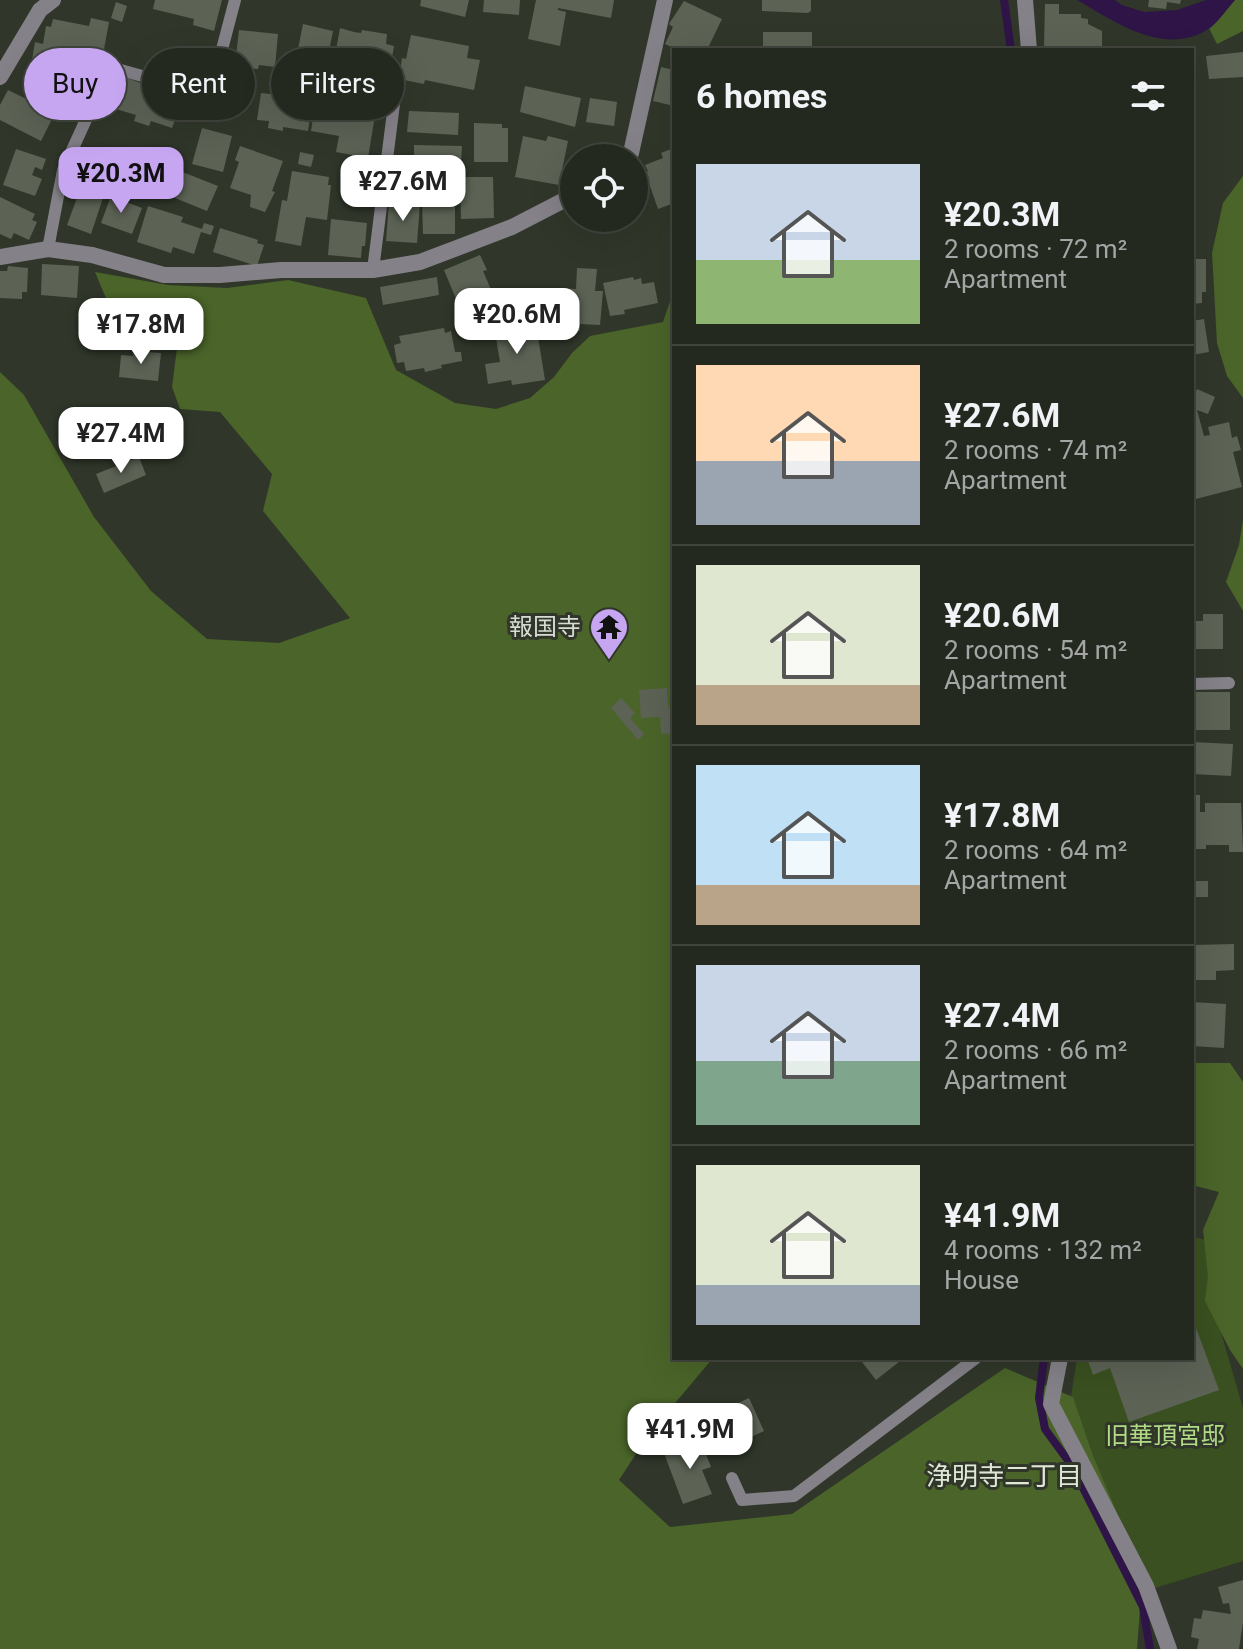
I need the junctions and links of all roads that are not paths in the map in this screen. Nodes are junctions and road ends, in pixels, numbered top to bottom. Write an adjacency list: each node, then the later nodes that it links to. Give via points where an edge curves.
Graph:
1 (53, 0): 6 (street, via 40,10)
2 (235, 0): 10 (lane, via 210,95 110,67 63,170)
3 (665, 0): 8 (street)
4 (1025, 0): 5 (street)
5 (1029, 48)
6 (0, 77)
7 (392, 120): 12 (lane)
8 (633, 144)
9 (560, 202): 12 (street, via 420,262)
10 (48, 249): 11 (street); 12 (street, via 164,275)
11 (0, 257)
12 (373, 270)
13 (1229, 683): 14 (lane)
14 (1194, 684)
15 (973, 1360): 17 (lane, via 794,1496 742,1500)
16 (1060, 1360): 18 (street, via 1051,1404 1146,1586)
17 (732, 1478)
18 (1169, 1649)

